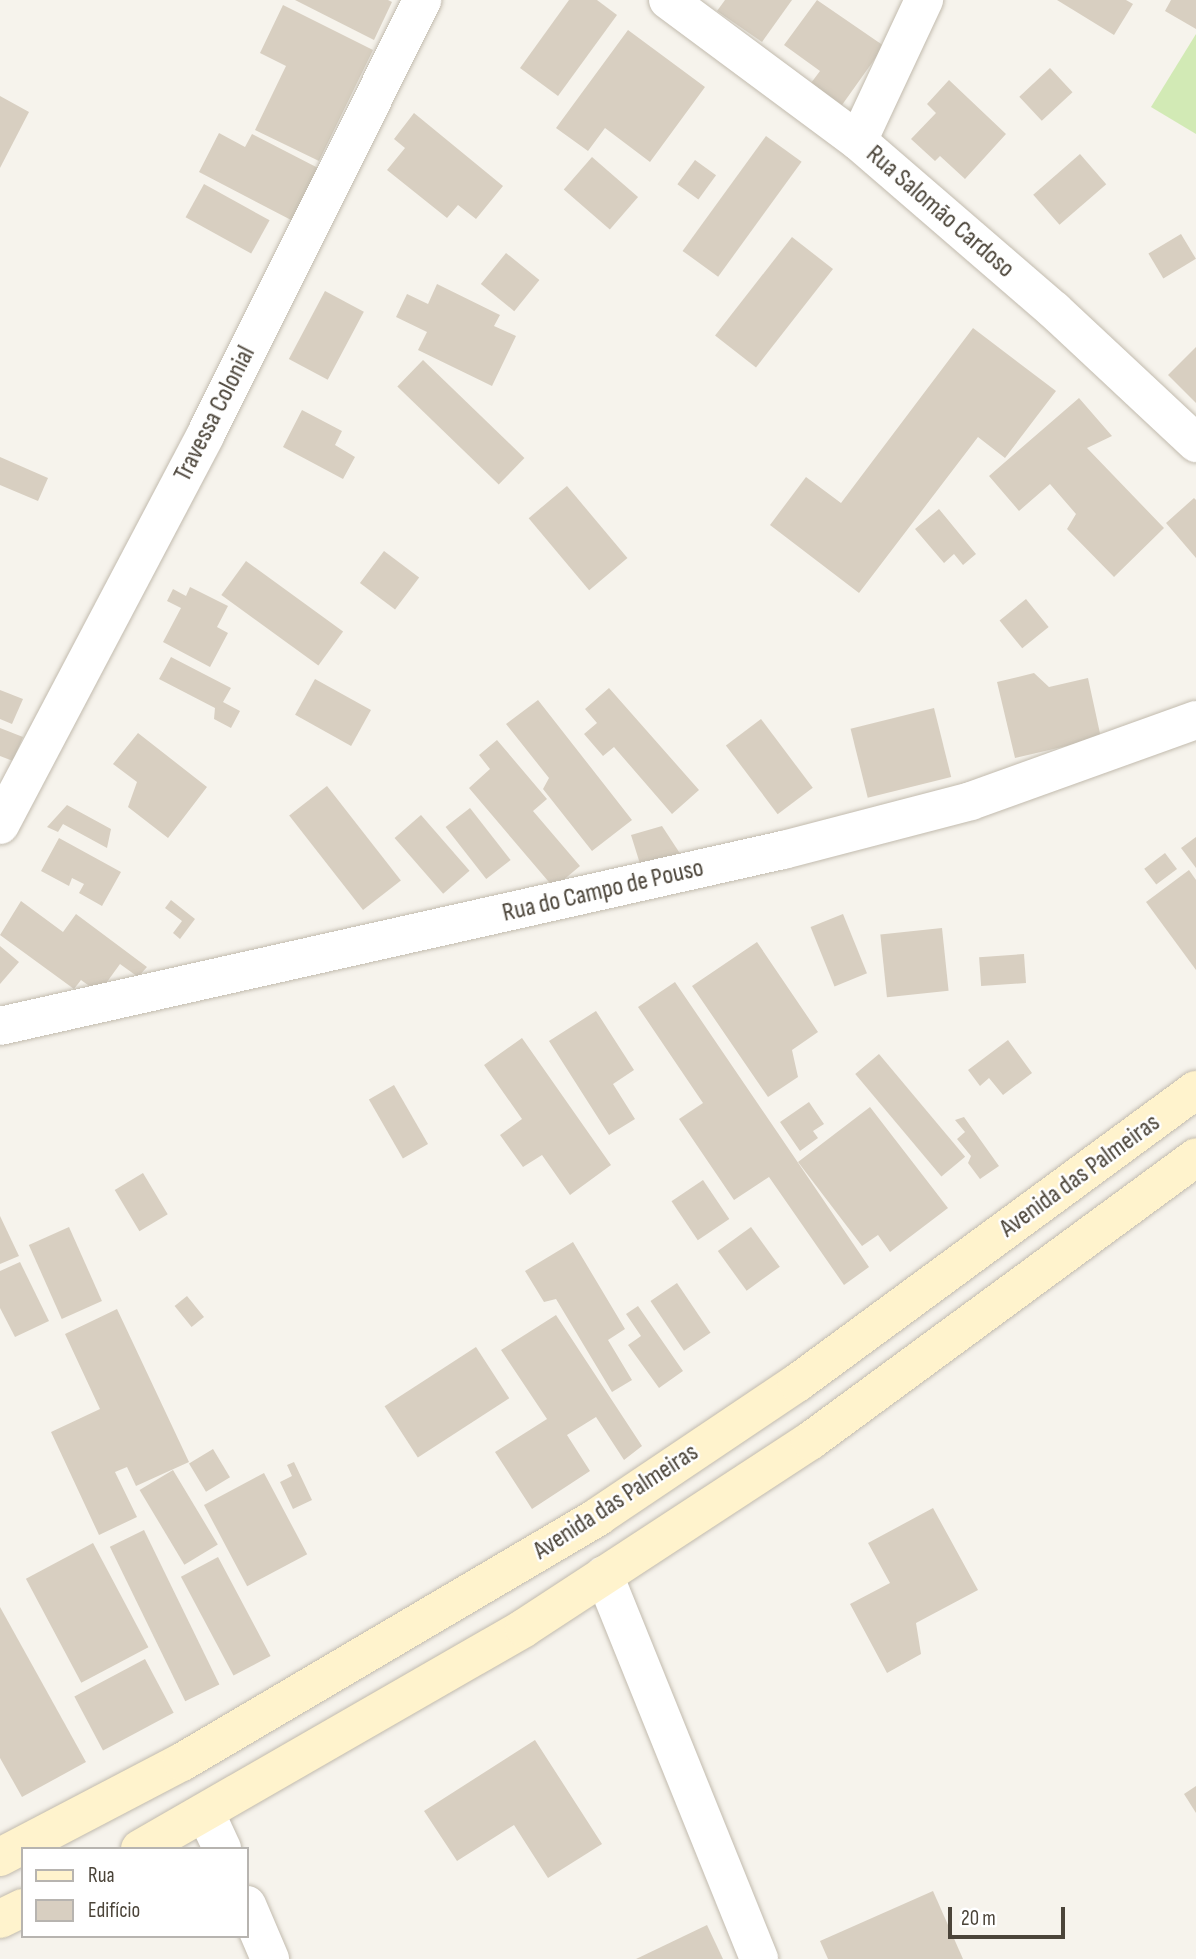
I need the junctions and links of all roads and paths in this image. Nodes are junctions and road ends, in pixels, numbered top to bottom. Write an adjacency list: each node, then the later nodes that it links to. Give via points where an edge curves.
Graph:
1 (422, 0): 7 (street, Travessa Colonial, via 205,436)
2 (668, 0): 4 (street, Rua Salomão Cardoso)
3 (924, 0): 4 (street)
4 (858, 141): 5 (street, Rua Salomão Cardoso, via 1054,310)
5 (1196, 443)
6 (1196, 720): 8 (street, Rua do Campo de Pouso, via 971,801 783,850)
7 (0, 825)
8 (0, 1026)
9 (1196, 1090): 15 (main road, Avenida das Palmeiras, via 797,1383 599,1516 182,1762)
10 (1196, 1157): 11 (main road, Avenida das Palmeiras, via 810,1441)
11 (604, 1575): 12 (main road, Avenida das Palmeiras, via 524,1628); 20 (street)
12 (206, 1814): 13 (main road, Avenida das Palmeiras); 14 (street)
13 (144, 1847)
14 (221, 1847)
15 (0, 1857)
16 (248, 1907): 19 (street)
17 (21, 1909): 18 (main road)
18 (0, 1919)
19 (270, 1959)
20 (760, 1959)

